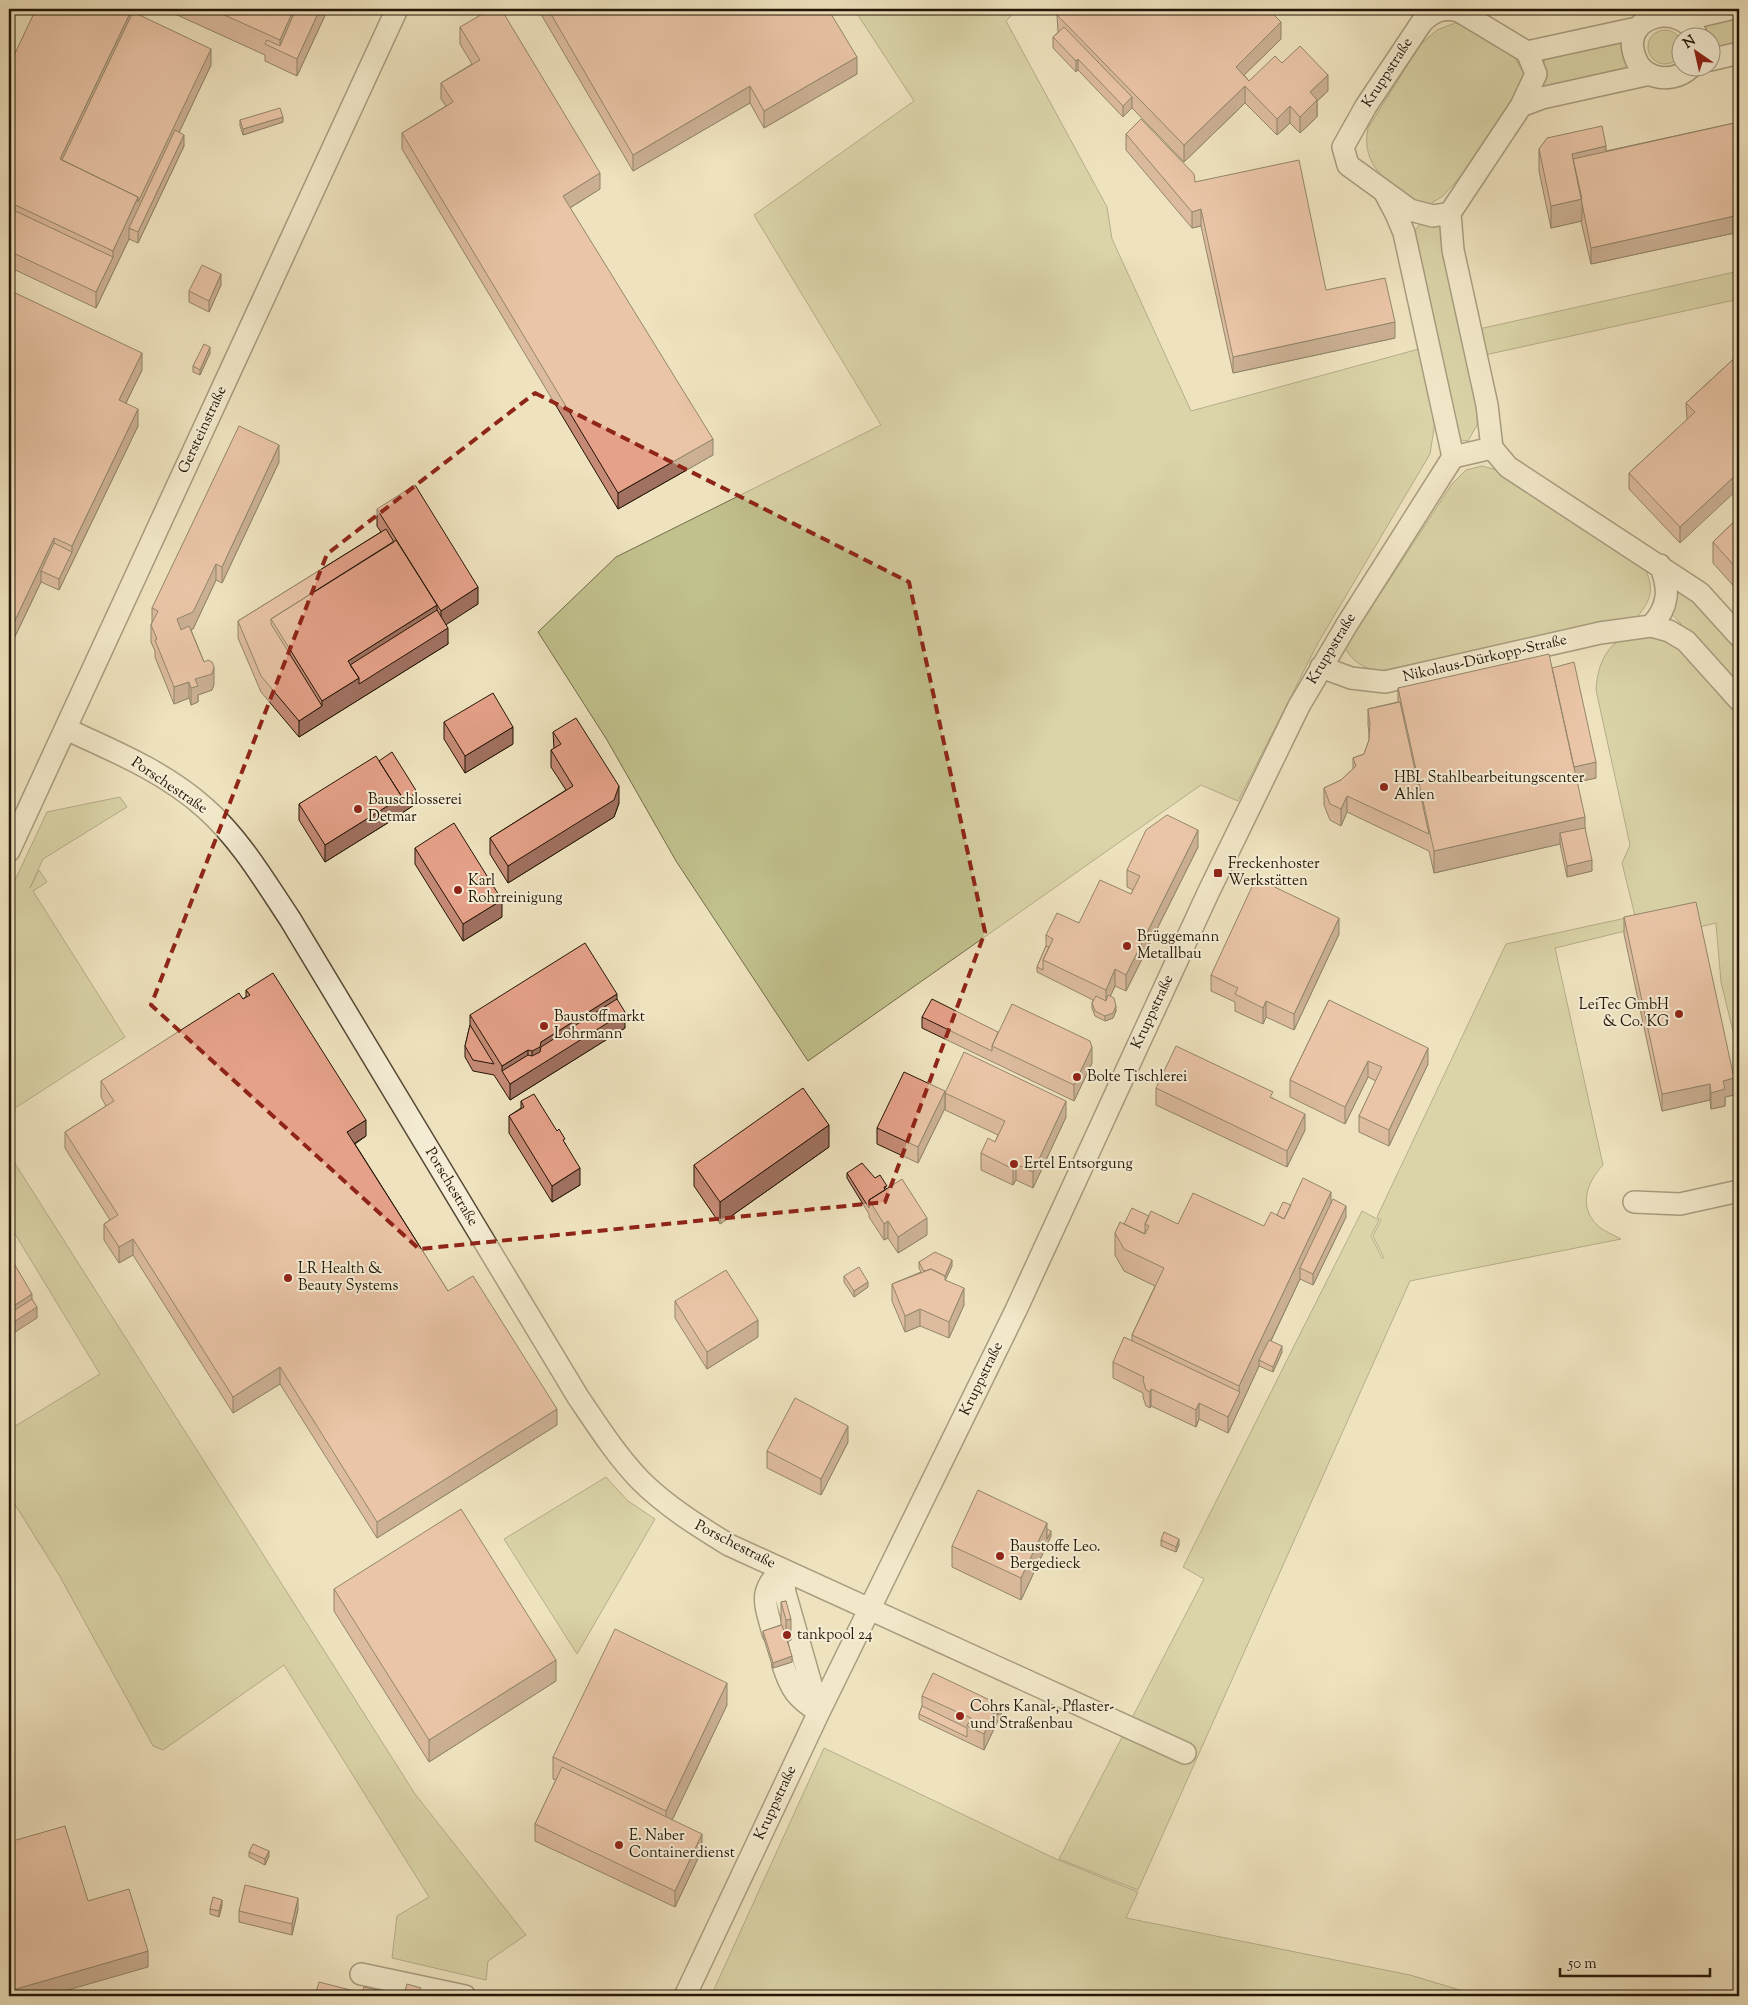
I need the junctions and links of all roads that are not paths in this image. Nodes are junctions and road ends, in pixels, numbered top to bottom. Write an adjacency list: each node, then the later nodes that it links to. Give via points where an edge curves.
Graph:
1 (397, 9): 22 (street, Gersteinstraße)
2 (1730, 9): 4 (street)
3 (1656, 11): 4 (street); 5 (street)
4 (1687, 18): 6 (street)
5 (1637, 28): 7 (street); 10 (street, via 1634,52 1637,61)
6 (1695, 28)
7 (1527, 52): 12 (street, via 1536,74); 13 (street, Kruppstraße, via 1459,11 1441,10 1430,14 1366,106 1343,147 1348,165)
8 (1739, 53): 9 (street)
9 (1720, 58)
10 (1650, 74): 11 (street); 12 (street, via 1542,98)
11 (1670, 78)
12 (1521, 106): 14 (street)
13 (1384, 193): 14 (street, Kruppstraße, via 1420,214 1433,216); 16 (street, Kruppstraße, via 1404,234)
14 (1450, 212): 15 (street, via 1453,250 1487,405)
15 (1492, 448): 16 (street); 17 (street, via 1508,468)
16 (1453, 457): 20 (street, Kruppstraße)
17 (1660, 565): 18 (street, via 1667,583 1667,600 1661,615); 19 (street, via 1700,593)
18 (1651, 626): 20 (street, Nikolaus-Dürkopp-Straße, via 1600,634 1385,682 1351,678); 21 (street, Nikolaus-Dürkopp-Straße, via 1686,641)
19 (1739, 636)
20 (1321, 667): 27 (street, Kruppstraße, via 1209,891 1016,1310)
21 (1739, 700)
22 (66, 729): 23 (street, Gersteinstraße); 26 (street, Porschestraße, via 141,764 204,807 245,851 603,1434 640,1480 687,1519 729,1545)
23 (9, 852)
24 (1739, 1191): 25 (street, via 1680,1204)
25 (1634, 1202)
26 (782, 1569): 27 (street, Porschestraße); 28 (street, via 769,1582 765,1603); 30 (street, via 785,1593)
27 (869, 1610): 30 (street, Kruppstraße); 31 (street)
28 (773, 1633)
29 (783, 1665): 30 (street, via 800,1700)
30 (819, 1712): 34 (street, Kruppstraße)
31 (1185, 1753)
32 (361, 1974): 33 (street)
33 (465, 1996)
34 (685, 1996)

